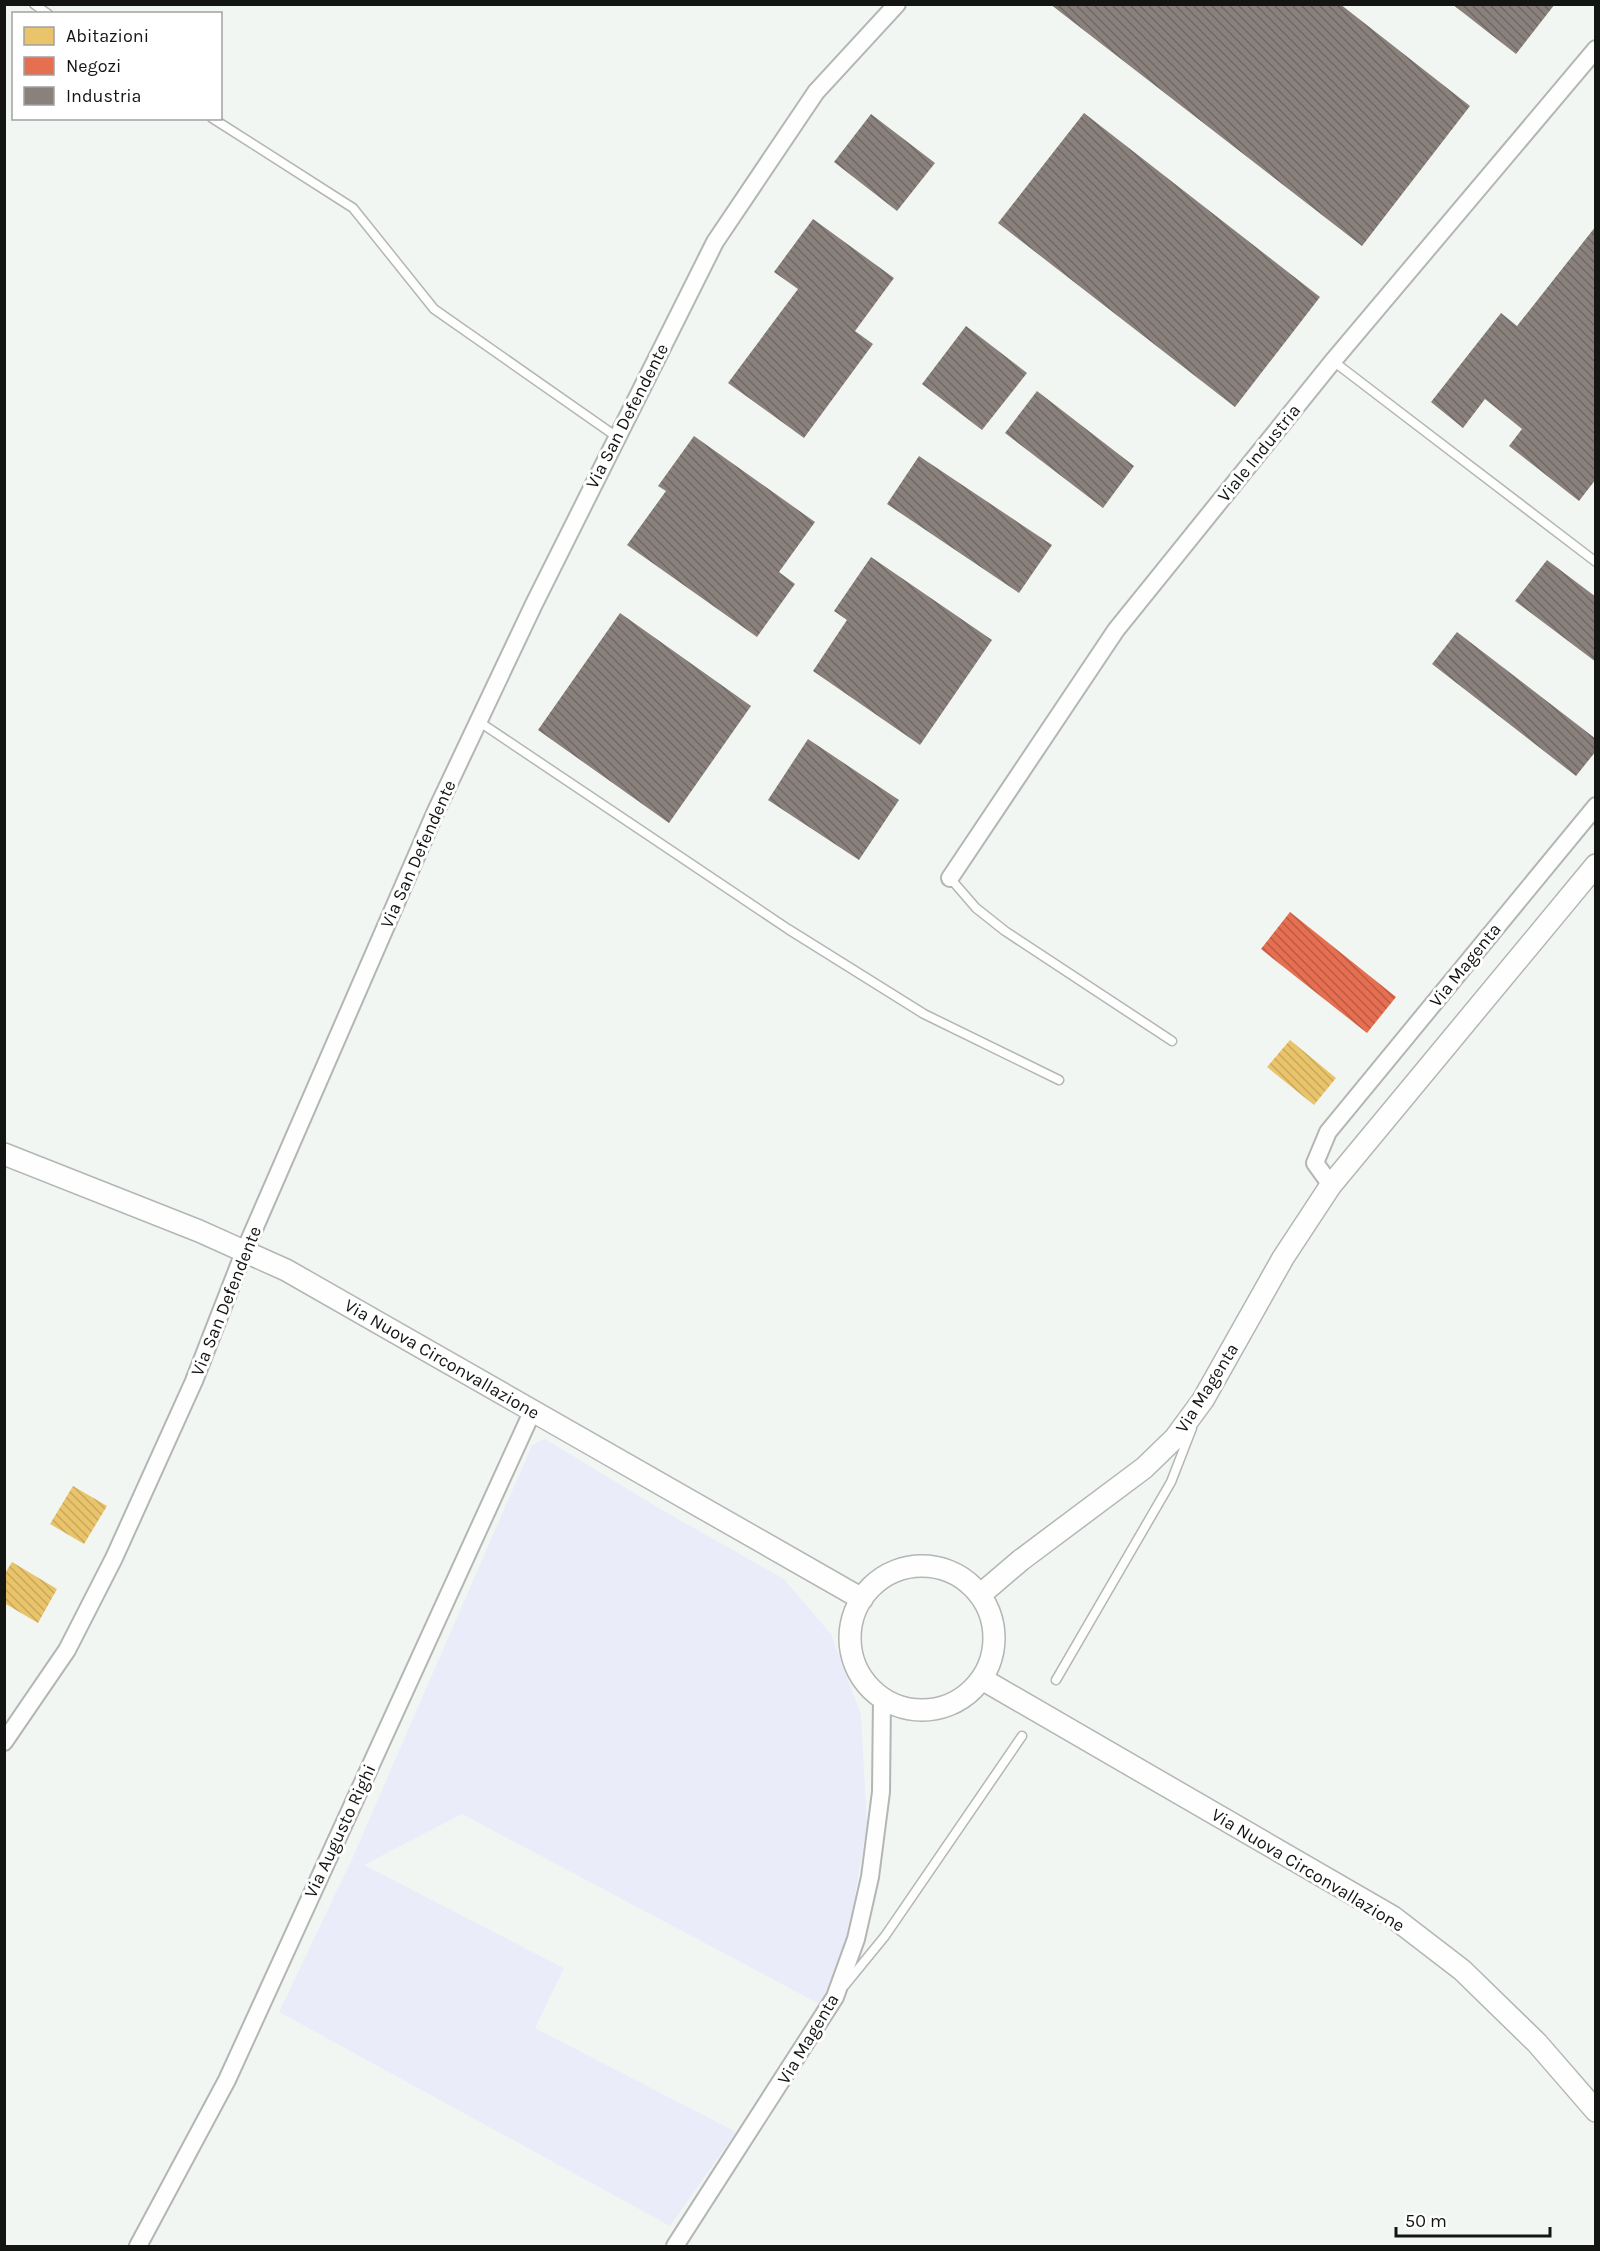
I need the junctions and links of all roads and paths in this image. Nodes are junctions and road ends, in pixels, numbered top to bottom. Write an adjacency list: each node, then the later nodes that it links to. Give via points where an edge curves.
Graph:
1 (897, 4): 5 (street, Via San Defendente, via 816,92 721,233)
2 (1596, 49): 4 (street, Viale Industria)
3 (215, 120): 5 (lane, via 353,208 434,309)
4 (1333, 361): 6 (lane); 10 (street, Viale Industria, via 1116,630)
5 (616, 437): 7 (street, Via San Defendente)
6 (1596, 562)
7 (478, 721): 12 (lane, via 788,929 914,1008); 15 (street, Via San Defendente)
8 (1596, 806): 14 (street, Via Magenta, via 1328,1132 1315,1163)
9 (1596, 865): 14 (street, Via Magenta)
10 (950, 878): 11 (lane, via 976,908 1005,931)
11 (1172, 1041)
12 (1059, 1080)
13 (4, 1154): 15 (street, Via Nuova Circonvallazione)
14 (1331, 1185): 16 (street, Via Magenta, via 1283,1258)
15 (245, 1250): 17 (street, Via Nuova Circonvallazione); 24 (street, Via San Defendente, via 194,1381 114,1558 67,1650)
16 (1203, 1400): 18 (street, Via Magenta, via 1175,1438 1144,1468); 21 (lane, via 1171,1482)
17 (533, 1410): 19 (street, Via Nuova Circonvallazione); 27 (street, Via Augusto Righi, via 227,2080)
18 (980, 1595): 19 (street, via 964,1579 943,1569 920,1566 898,1571 878,1582); 20 (street, via 991,1615 994,1637 991,1659)
19 (862, 1599): 22 (street, via 853,1619 850,1641 860,1673)
20 (982, 1679): 22 (street, via 947,1706 924,1711 902,1708); 26 (street, Via Nuova Circonvallazione, via 1393,1917 1462,1970 1537,2043)
21 (1056, 1680)
22 (882, 1698): 25 (street, Via Magenta, via 881,1792 870,1877 856,1939)
23 (1022, 1736): 25 (lane, via 885,1936)
24 (4, 1742)
25 (835, 1997): 28 (street, Via Magenta)
26 (1596, 2111)
27 (138, 2247)
28 (675, 2247)

